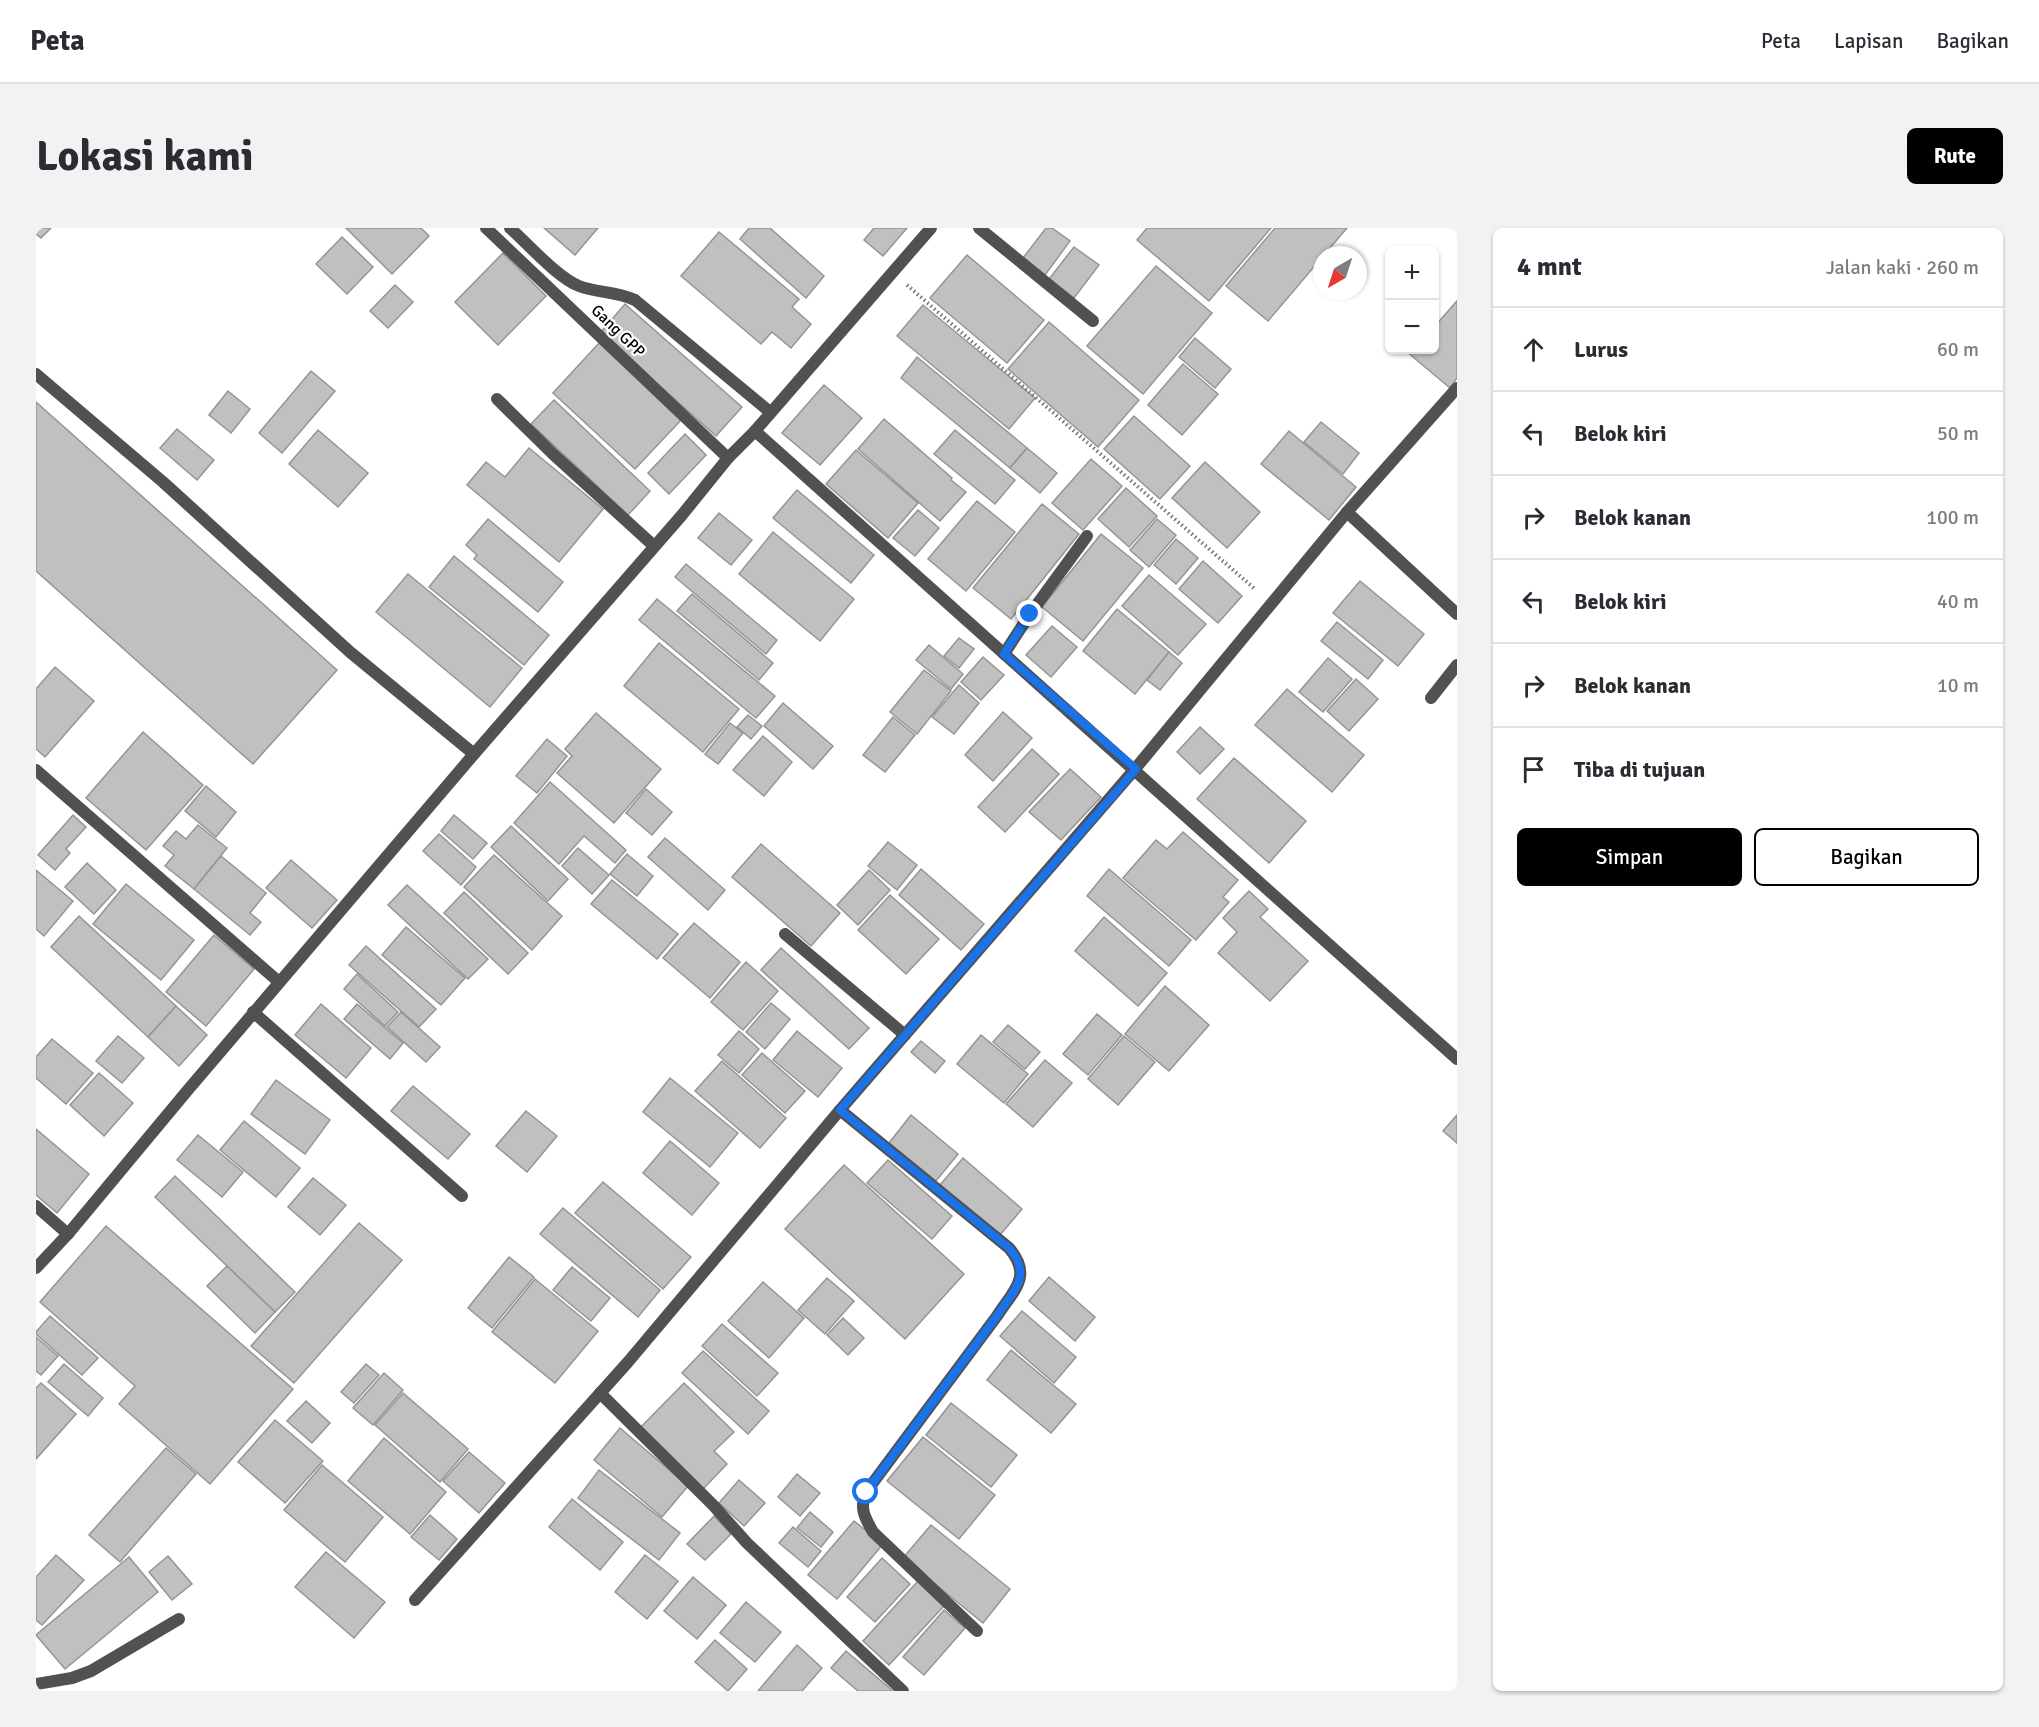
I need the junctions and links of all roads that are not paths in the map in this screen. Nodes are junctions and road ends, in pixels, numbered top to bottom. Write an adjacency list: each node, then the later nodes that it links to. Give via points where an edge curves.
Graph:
1 (486, 228): 11 (street, Gang GPP)
2 (510, 228): 9 (street, via 568,281 634,300)
3 (932, 228): 9 (street)
4 (979, 228): 5 (street)
5 (1093, 321)
6 (36, 374): 19 (street, via 163,482 350,652)
7 (1457, 388): 12 (street)
8 (497, 399): 14 (street)
9 (770, 412): 10 (street)
10 (755, 431): 11 (street); 16 (street)
11 (728, 458): 14 (street)
12 (1347, 512): 15 (street); 20 (street)
13 (1088, 536): 16 (street)
14 (654, 546): 19 (street)
15 (1457, 614)
16 (1004, 654): 20 (street)
17 (1457, 665): 18 (street)
18 (1431, 698)
19 (474, 754): 23 (street)
20 (1136, 769): 25 (street); 26 (street)
21 (36, 770): 23 (street)
22 (785, 934): 25 (street)
23 (279, 982): 24 (street)
24 (253, 1012): 28 (street); 30 (street)
25 (904, 1035): 27 (street)
26 (1457, 1059)
27 (840, 1110): 32 (street); 35 (street, via 1009,1248 1022,1269 1016,1287 997,1316 862,1502 863,1514 873,1532)
28 (462, 1196)
29 (36, 1206): 30 (street)
30 (68, 1234): 31 (street)
31 (36, 1268)
32 (600, 1393): 33 (street); 37 (street, via 747,1543)
33 (415, 1600)
34 (179, 1619): 36 (street, via 91,1671)
35 (977, 1631)
36 (36, 1684)
37 (903, 1691)

